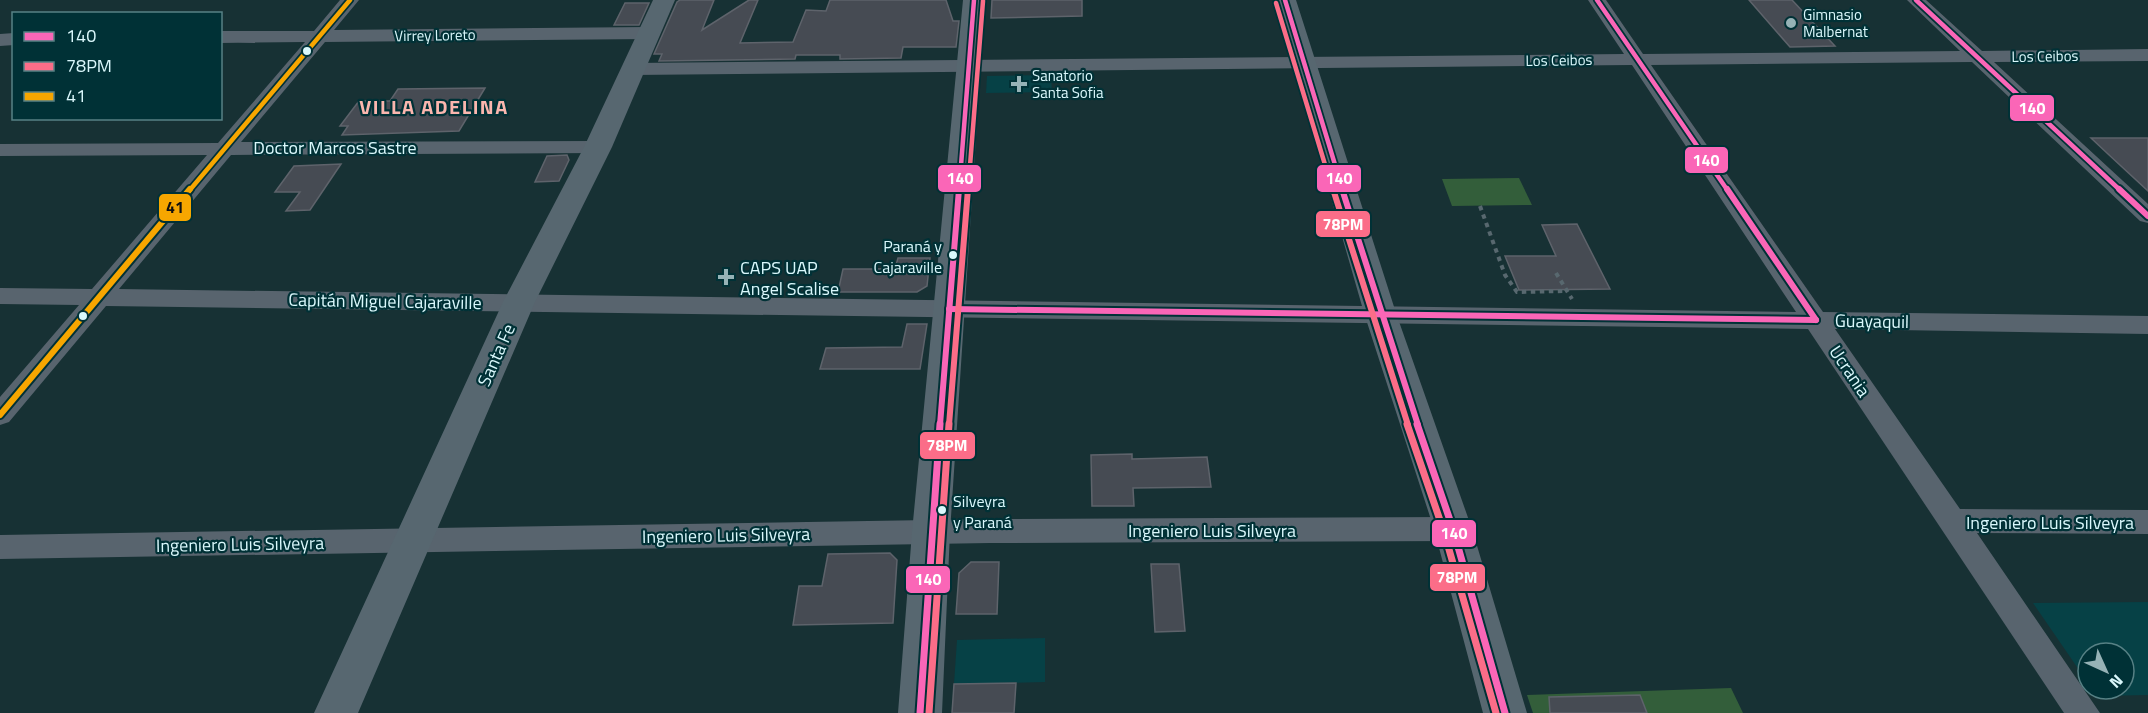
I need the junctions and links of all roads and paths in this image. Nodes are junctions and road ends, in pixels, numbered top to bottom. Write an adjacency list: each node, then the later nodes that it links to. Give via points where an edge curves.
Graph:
1 (350, 0): 8 (street)
2 (664, 0): 7 (street, Santa Fe)
3 (974, 0): 14 (street)
4 (1285, 0): 13 (street)
5 (1597, 0): 12 (street, Ucrania)
6 (1916, 0): 11 (street)
7 (649, 33): 8 (street, Virrey Loreto); 15 (street, Santa Fe)
8 (319, 36): 9 (street, Virrey Loreto); 16 (street)
9 (222, 37)
10 (2148, 55): 11 (street, Los Ceibos)
11 (1977, 56): 12 (street, Los Ceibos); 20 (street)
12 (1638, 60): 13 (street, Los Ceibos); 29 (street, Ucrania)
13 (1305, 63): 14 (street, Los Ceibos); 28 (street)
14 (969, 66): 15 (street); 27 (street)
15 (633, 69): 17 (street, Santa Fe)
16 (227, 147): 17 (street, Doctor Marcos Sastre); 18 (street, Doctor Marcos Sastre); 24 (street)
17 (597, 147): 26 (street, Santa Fe)
18 (0, 150)
19 (1480, 206): 22 (path, via 1505,275 1517,292)
20 (2148, 216)
21 (1556, 273): 22 (path)
22 (1567, 291): 25 (path)
23 (0, 296): 24 (street, Capitán Miguel Cajaraville)
24 (99, 298): 26 (street, Capitán Miguel Cajaraville); 31 (street)
25 (1573, 300)
26 (519, 303): 27 (street, Capitán Miguel Cajaraville); 36 (street, Santa Fe)
27 (949, 309): 28 (street, Guayaquil); 35 (street)
28 (1380, 313): 29 (street, Guayaquil); 34 (street)
29 (1816, 320): 30 (street, Guayaquil); 32 (street, Ucrania)
30 (2148, 325)
31 (0, 415)
32 (1953, 521): 33 (street, Ingeniero Luis Silveyra); 41 (street, Ucrania)
33 (2148, 522)
34 (1453, 529): 35 (street, Ingeniero Luis Silveyra); 40 (street)
35 (931, 532): 36 (street, Ingeniero Luis Silveyra); 39 (street)
36 (412, 541): 37 (street, Ingeniero Luis Silveyra); 38 (street, Santa Fe)
37 (0, 548)
38 (336, 713)
39 (920, 713)
40 (1505, 713)
41 (2083, 713)

